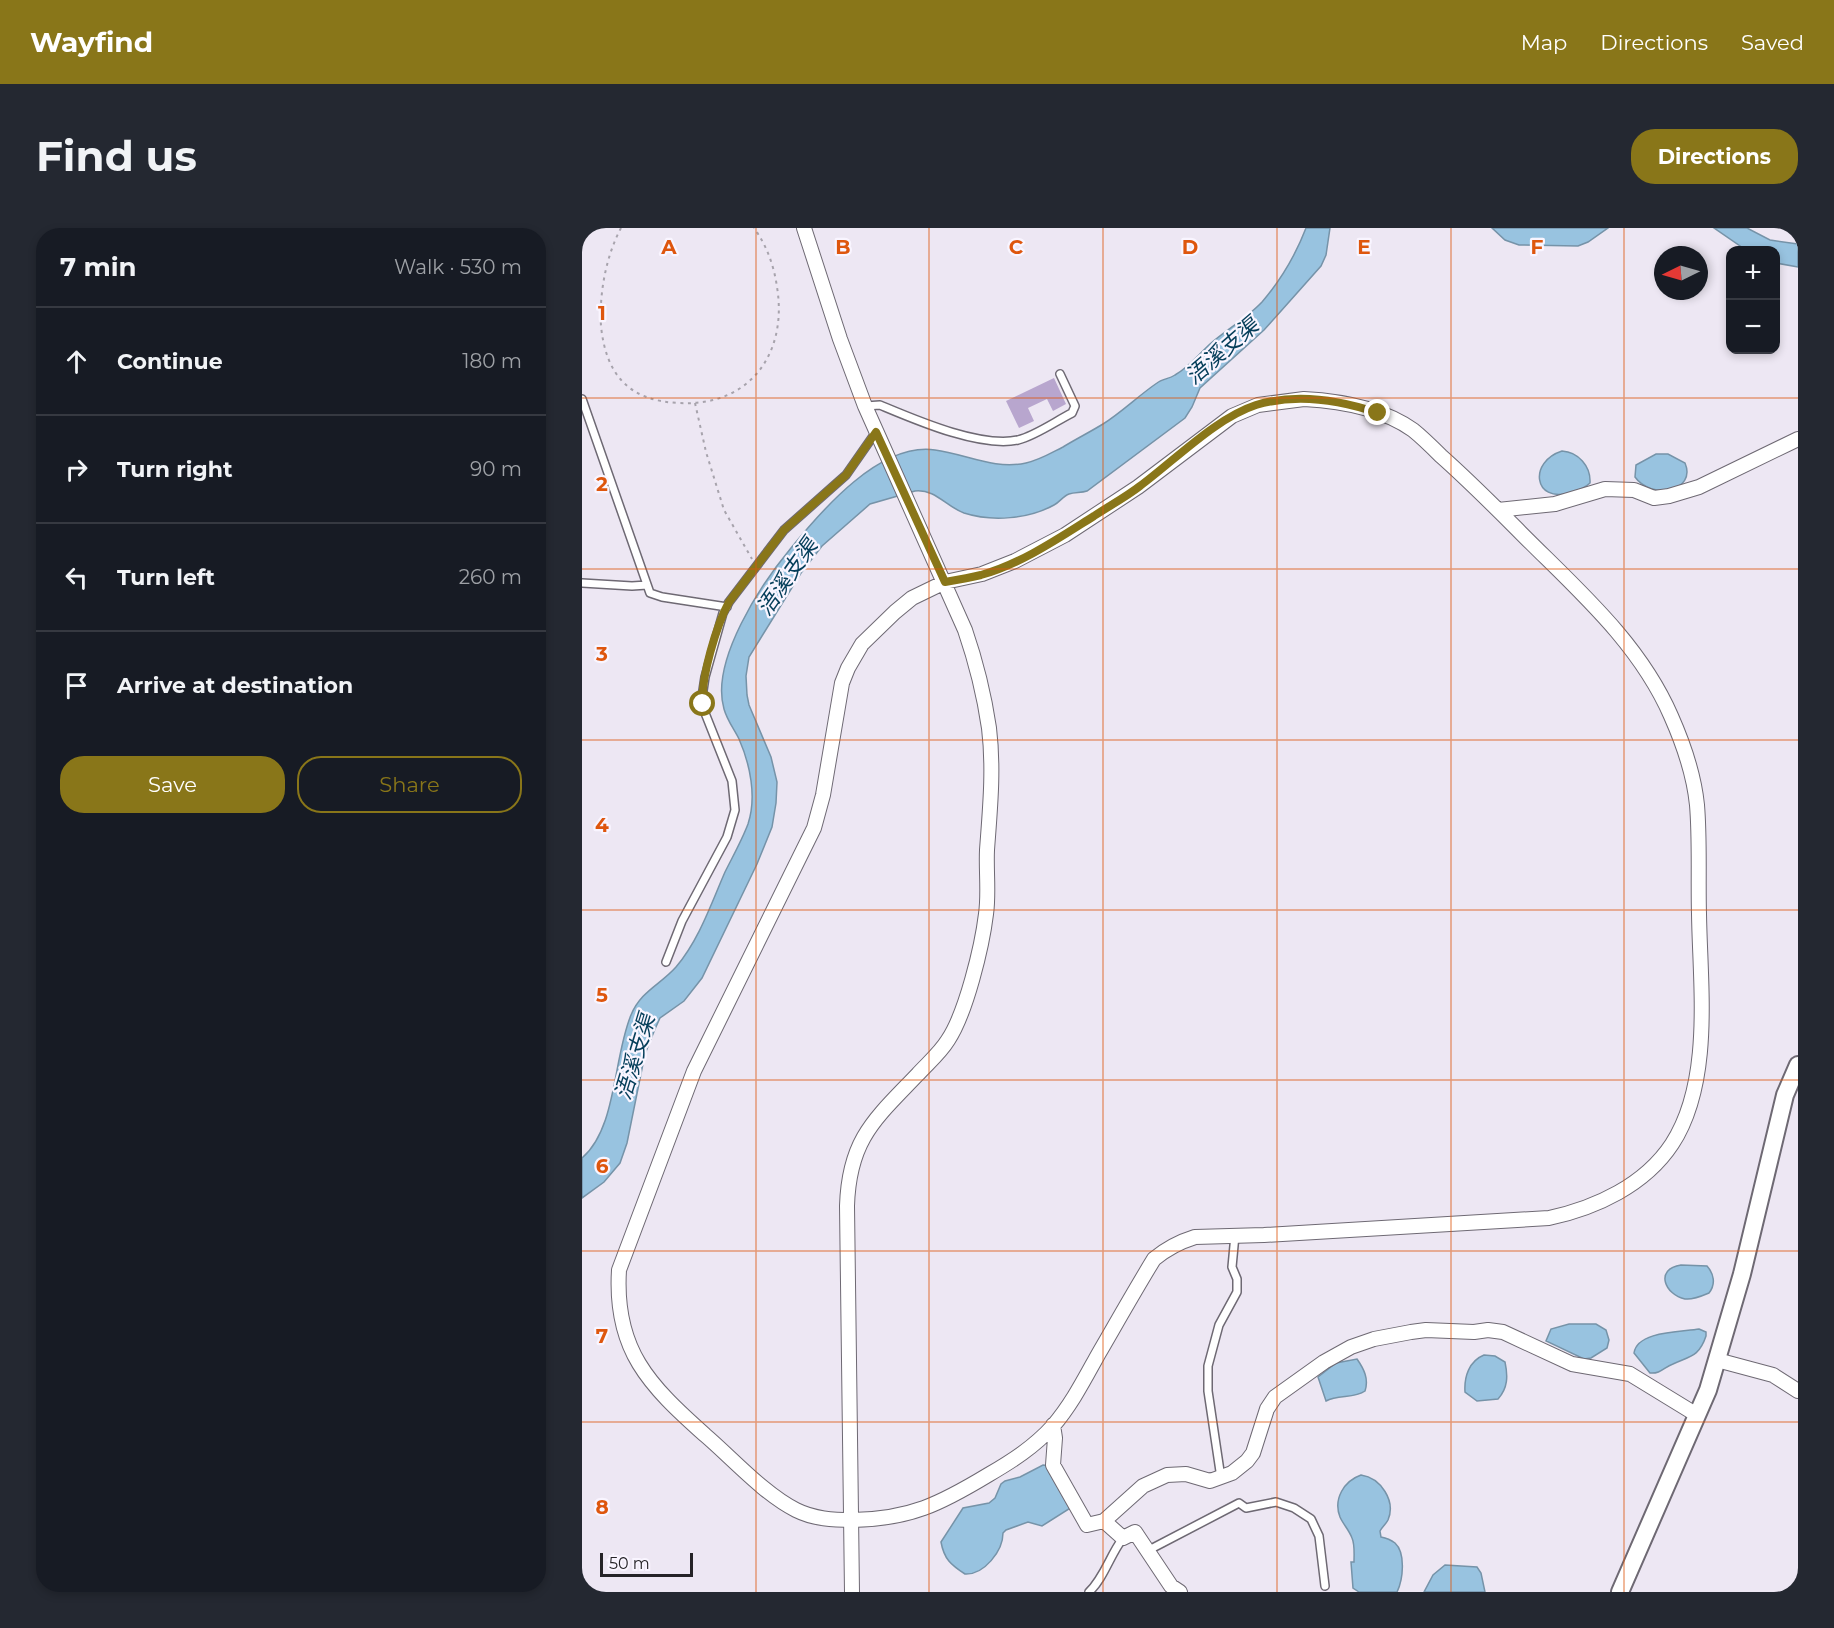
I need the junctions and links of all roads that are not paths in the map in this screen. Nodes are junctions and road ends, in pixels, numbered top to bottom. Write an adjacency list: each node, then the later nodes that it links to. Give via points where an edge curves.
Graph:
1 (804, 228): 4 (street)
2 (1060, 374): 4 (lane, via 1075,406 1072,413 1017,440 972,437 880,405)
3 (582, 399): 10 (lane)
4 (865, 406): 5 (street)
5 (877, 434): 8 (street); 11 (lane, via 846,475 784,530)
6 (1798, 439): 7 (street, via 1699,487 1669,496 1654,498 1634,490 1605,489 1555,504)
7 (1498, 510): 8 (street, via 1414,431 1390,418 1363,408 1319,400 1274,401 1232,416 1138,487 1040,549 982,574); 14 (street, via 1645,665 1687,759 1697,804 1701,1046 1684,1121 1665,1154 1646,1174 1608,1198 1564,1215 1535,1220)
8 (945, 582): 20 (street, via 973,654 989,729 992,777 986,914 977,961 956,1027 941,1050 874,1120 850,1173 847,1206); 20 (street, via 912,598 895,612 862,644 848,668 838,698 814,828 694,1071 619,1270 617,1296 622,1325 634,1355 659,1392 774,1496 808,1515)
9 (582, 583): 10 (lane)
10 (646, 585): 11 (lane, via 650,593 662,597)
11 (726, 607): 12 (lane, via 702,697 732,781 735,810 727,837 682,921)
12 (666, 962)
13 (1798, 1065): 15 (street, via 1785,1095)
14 (1235, 1235): 18 (street, via 1184,1240 1154,1259 1077,1392); 19 (lane, via 1232,1267 1237,1292 1221,1320 1208,1366)
15 (1717, 1360): 16 (street, via 1773,1375); 17 (street)
16 (1798, 1391)
17 (1697, 1414): 19 (street, via 1630,1374 1572,1364 1503,1332 1419,1331 1351,1347 1275,1397 1253,1453); 28 (street)
18 (1053, 1425): 20 (street, via 1016,1459 949,1499 907,1514); 21 (street, via 1053,1465 1087,1525)
19 (1221, 1478): 21 (street, via 1210,1481 1186,1474 1167,1475 1143,1486)
20 (851, 1520): 25 (street)
21 (1104, 1521): 22 (street)
22 (1123, 1538): 23 (street, via 1135,1532); 26 (lane)
23 (1147, 1551): 24 (lane, via 1239,1503 1246,1508 1276,1502 1311,1519 1320,1536); 27 (street, via 1171,1586)
24 (1325, 1586)
25 (852, 1592)
26 (1089, 1592)
27 (1180, 1592)
28 (1620, 1592)

